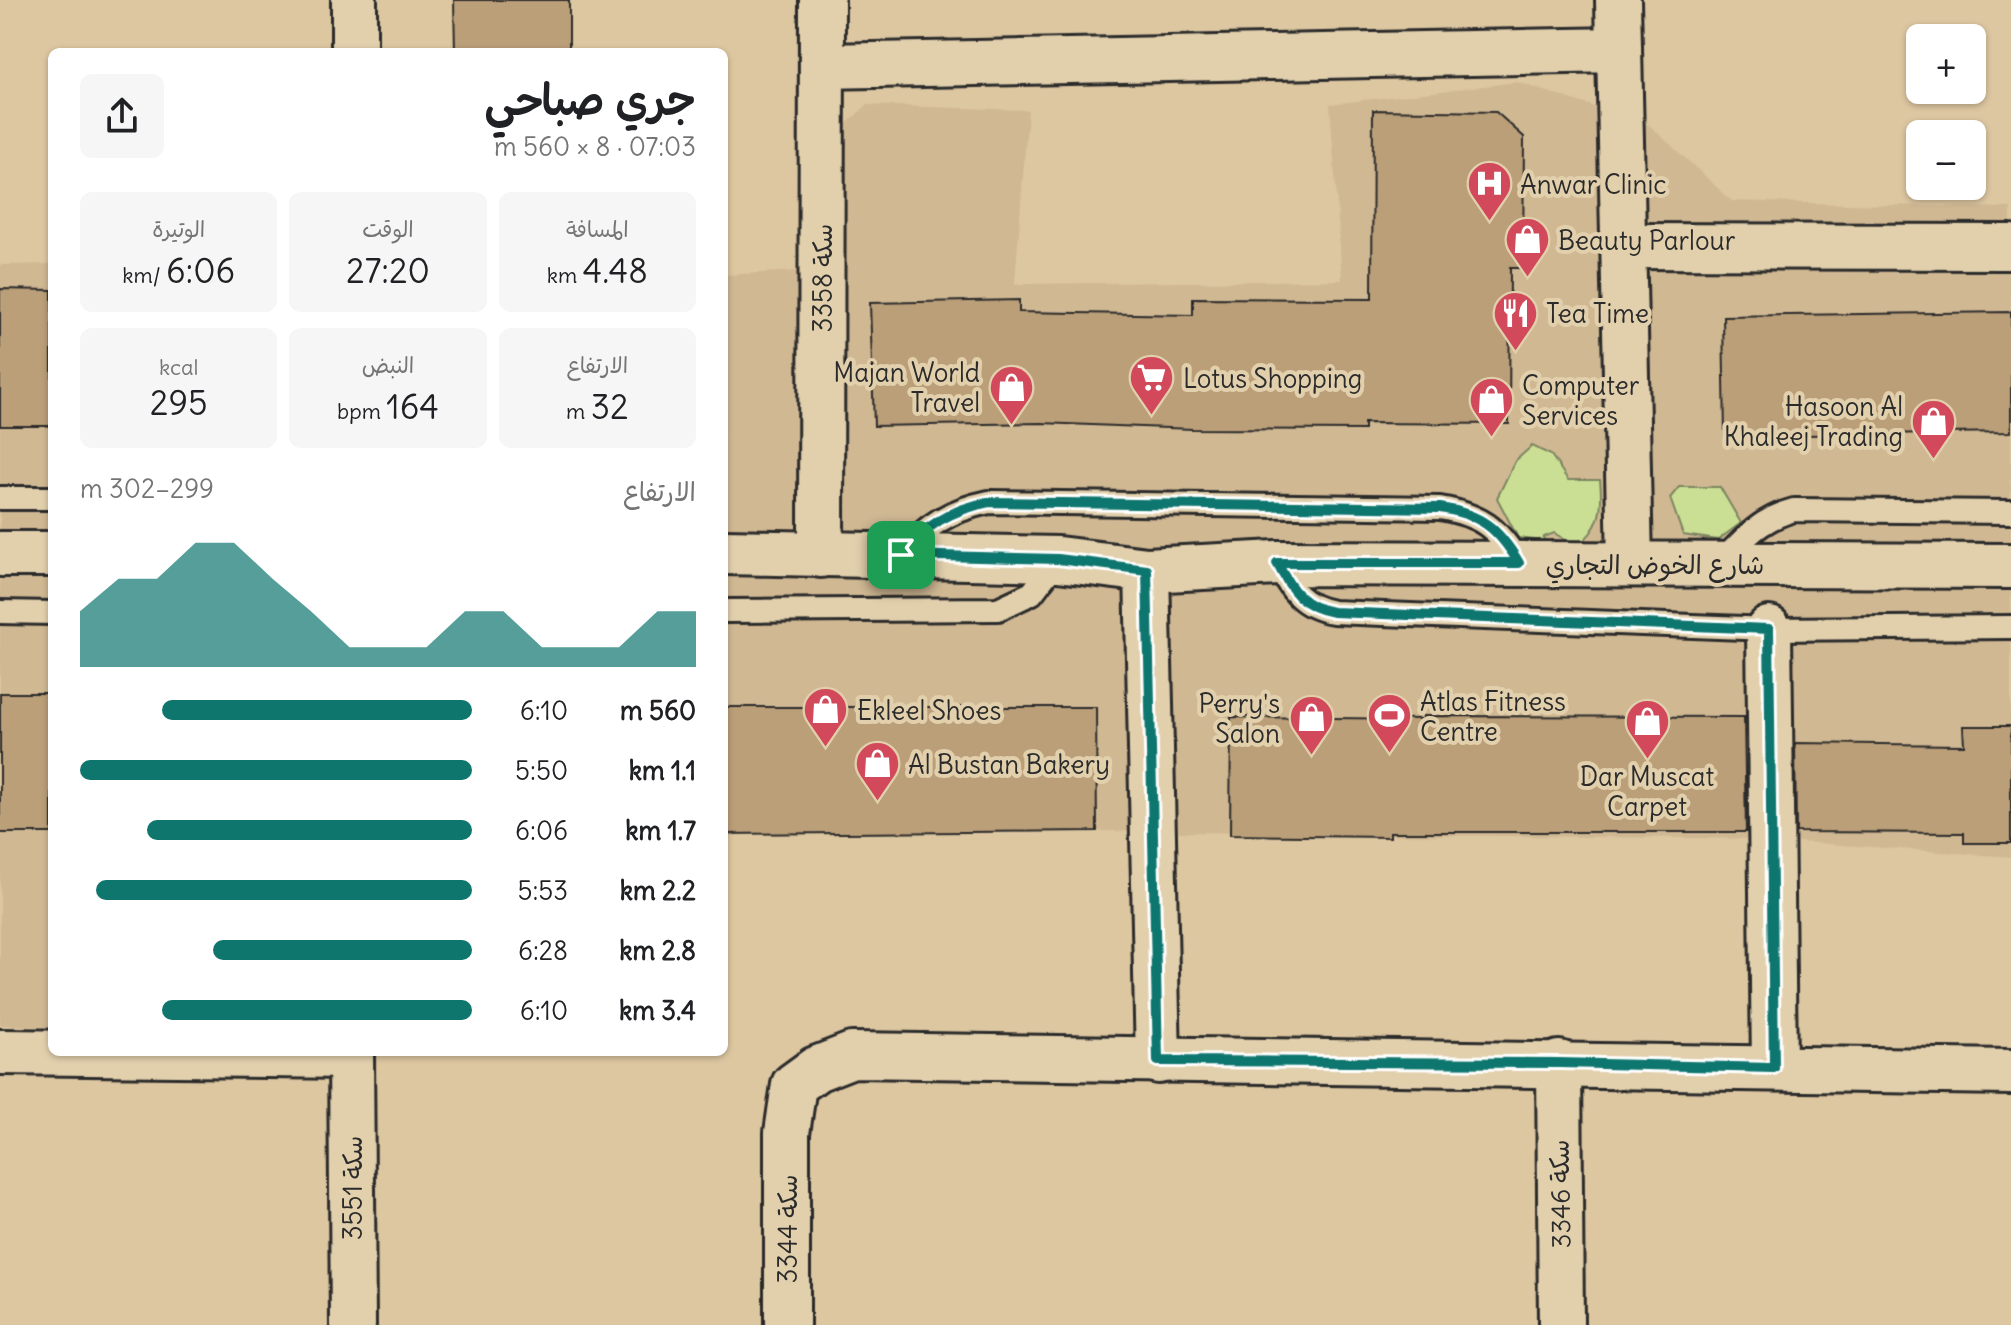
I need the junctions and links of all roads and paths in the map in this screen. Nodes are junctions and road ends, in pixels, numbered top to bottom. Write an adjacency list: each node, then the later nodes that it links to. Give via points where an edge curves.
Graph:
1 (354, 0): 4 (street)
2 (822, 0): 6 (street, سكة 3358)
3 (1618, 0): 5 (street)
4 (354, 48)
5 (1619, 50): 6 (street); 7 (street)
6 (823, 66): 15 (street, سكة 3358)
7 (1623, 246): 8 (street); 20 (street)
8 (2011, 247)
9 (0, 498): 10 (lane)
10 (48, 498)
11 (2011, 512): 21 (lane, via 1794,510 1755,527)
12 (728, 552): 15 (street, شارع الخوض التجاري)
13 (0, 554): 14 (street)
14 (48, 554)
15 (821, 555): 16 (street, شارع الخوض التجاري)
16 (901, 555): 17 (street, شارع الخوض التجاري); 19 (lane, via 939,518 962,508 989,502 1082,503 1440,508 1465,512 1487,524)
17 (1058, 559): 23 (street, شارع الخوض التجاري); 24 (lane, via 1032,593 998,609)
18 (1277, 563): 19 (street, شارع الخوض التجاري); 23 (street, شارع الخوض التجاري); 28 (lane, via 1304,603 1333,612)
19 (1519, 563): 20 (street, شارع الخوض التجاري)
20 (1630, 564): 21 (street, شارع الخوض التجاري)
21 (1720, 564): 22 (street, شارع الخوض التجاري)
22 (2011, 566)
23 (1147, 570): 32 (street)
24 (728, 611)
25 (0, 612): 26 (lane)
26 (48, 613)
27 (2011, 627): 28 (lane)
28 (1769, 629): 34 (street)
29 (0, 1052): 30 (street)
30 (48, 1052)
31 (351, 1056): 36 (street, سكة 3551)
32 (1158, 1061): 33 (street); 37 (street, سكة 3344, via 852,1055 816,1069 794,1085 787,1133)
33 (1559, 1063): 34 (street); 38 (street, سكة 3346)
34 (1774, 1068): 35 (street)
35 (2011, 1072)
36 (353, 1325)
37 (787, 1325)
38 (1561, 1325)

